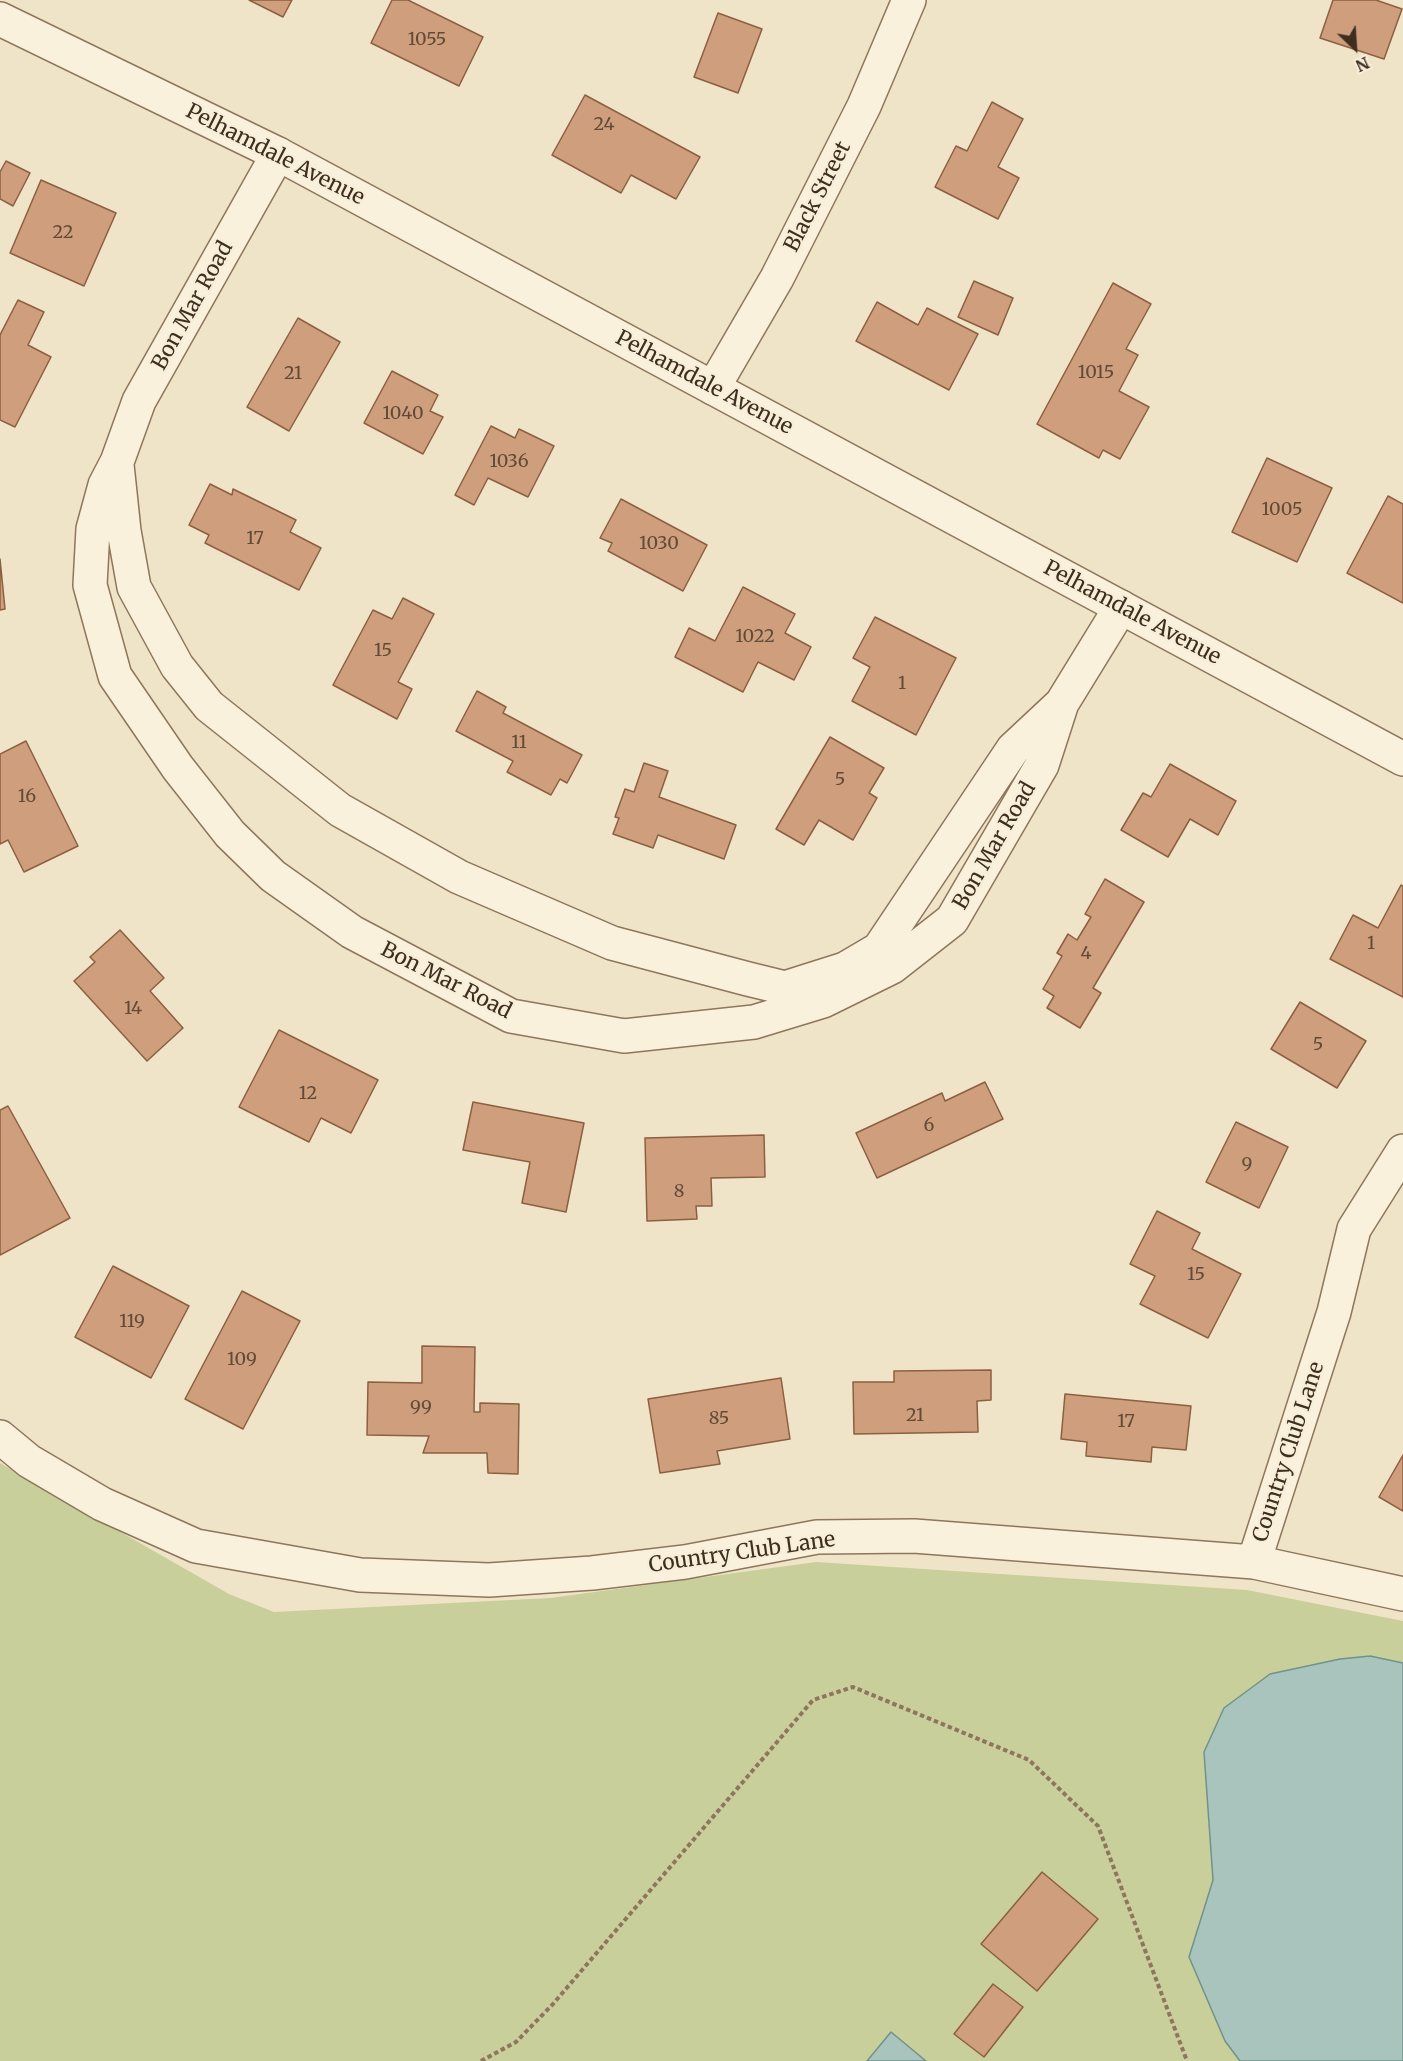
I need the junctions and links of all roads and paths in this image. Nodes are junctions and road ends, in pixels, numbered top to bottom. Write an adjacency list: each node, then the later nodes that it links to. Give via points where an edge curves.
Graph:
1 (909, 0): 4 (street, Black Street, via 864,106 777,278)
2 (0, 19): 3 (street, Pelhamdale Avenue)
3 (278, 154): 4 (street, Pelhamdale Avenue); 5 (street, Bon Mar Road, via 139,401)
4 (713, 388): 6 (street, Pelhamdale Avenue)
5 (117, 462): 7 (street, Bon Mar Road, via 134,587 177,666 209,706 340,810 459,877 612,943 748,979 785,988 844,969 879,949 1013,749); 7 (street, Bon Mar Road, via 105,485 93,529 90,585 115,676 178,768 230,834 273,876 352,932 511,1016 624,1036 754,1022 823,1001 892,968 952,920 1042,765)
6 (1121, 607): 7 (street, Bon Mar Road); 8 (street, Pelhamdale Avenue)
7 (1062, 703)
8 (1403, 759)
9 (1403, 1151): 11 (street, Country Club Lane, via 1354,1229 1334,1312)
10 (0, 1437): 11 (street, Country Club Lane, via 29,1461 102,1504 196,1546 360,1575 489,1580 592,1573 685,1562 817,1538 914,1536)
11 (1254, 1562): 12 (street)
12 (1403, 1594)
13 (481, 2061): 14 (path, via 516,2042 553,2004 813,1700 853,1687 1029,1760 1098,1826)
14 (1187, 2061)

